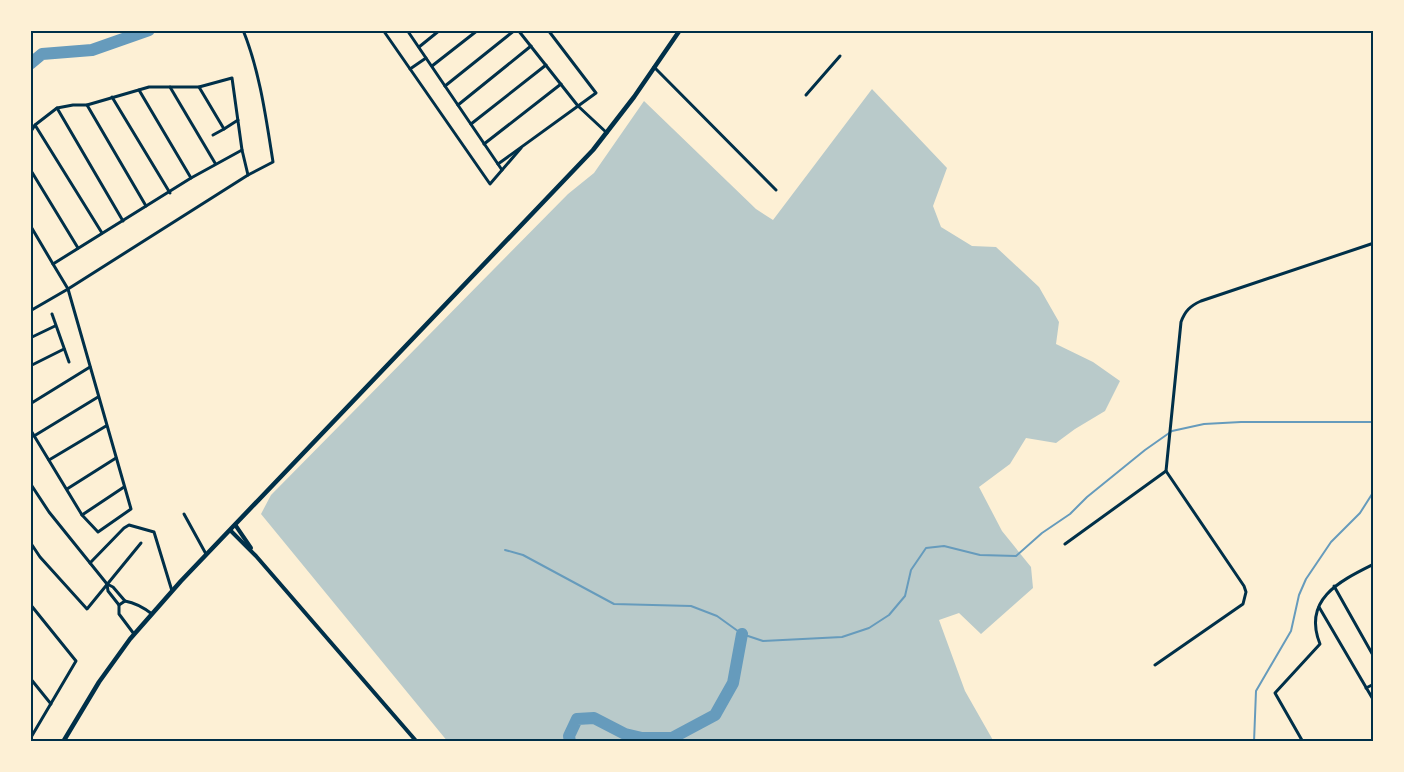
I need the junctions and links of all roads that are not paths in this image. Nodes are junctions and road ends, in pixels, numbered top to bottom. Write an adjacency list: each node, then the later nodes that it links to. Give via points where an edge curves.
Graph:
1 (243, 30): 42 (street, via 263,98 273,162)
2 (382, 30): 16 (street)
3 (407, 30): 10 (street)
4 (440, 30): 10 (street)
5 (478, 30): 14 (street)
6 (517, 30): 9 (street); 18 (street)
7 (548, 30): 26 (street, via 596,93)
8 (680, 30): 15 (main road)
9 (531, 46): 13 (street); 25 (street)
10 (418, 47): 12 (street)
11 (840, 56): 22 (street)
12 (426, 58): 14 (street); 16 (street)
13 (546, 65): 17 (street); 29 (street)
14 (432, 66): 18 (street)
15 (654, 68): 33 (main road); 44 (street)
16 (410, 69): 41 (street, via 490,184)
17 (561, 84): 26 (street); 35 (street)
18 (445, 86): 25 (street)
19 (170, 87): 20 (street); 21 (street); 38 (street)
20 (199, 87): 28 (street, via 232,78); 31 (street)
21 (138, 90): 23 (street); 43 (street)
22 (806, 96)
23 (112, 97): 24 (street); 45 (street)
24 (87, 105): 27 (street); 46 (street)
25 (458, 105): 29 (street)
26 (578, 106): 33 (street); 36 (street)
27 (57, 108): 30 (street); 47 (street)
28 (238, 120): 31 (street); 37 (street)
29 (471, 124): 35 (street)
30 (35, 125): 32 (street); 49 (street)
31 (224, 129): 34 (street)
32 (30, 133)
33 (607, 133): 75 (main road)
34 (213, 135)
35 (484, 144): 39 (street)
36 (521, 148): 39 (street); 41 (street)
37 (242, 150): 38 (street); 42 (street)
38 (216, 164): 43 (street)
39 (498, 164): 41 (street)
40 (30, 169): 51 (street)
41 (502, 170)
42 (248, 175): 53 (street)
43 (191, 178): 45 (street)
44 (776, 190)
45 (170, 192): 46 (street)
46 (146, 206): 47 (street)
47 (123, 221): 49 (street)
48 (30, 225): 52 (street)
49 (102, 233): 51 (street)
50 (1374, 243): 69 (street, via 1192,305 1185,312)
51 (78, 248): 52 (street)
52 (53, 264): 53 (street)
53 (68, 289): 54 (street); 61 (street)
54 (30, 310)
55 (52, 314): 56 (street)
56 (56, 326): 57 (street); 58 (street)
57 (30, 338)
58 (64, 349): 59 (street); 60 (street)
59 (69, 362)
60 (30, 366)
61 (90, 367): 62 (street); 63 (street)
62 (98, 397): 64 (street); 66 (street)
63 (30, 404)
64 (106, 426): 67 (street); 68 (street)
65 (30, 429): 66 (street)
66 (34, 436): 68 (street)
67 (116, 458): 71 (street); 72 (street)
68 (49, 460): 72 (street)
69 (1166, 471): 79 (street); 94 (street, via 1246,592 1243,604)
70 (30, 483): 82 (street)
71 (124, 487): 74 (street); 74 (street, via 131,510 98,532)
72 (67, 489): 74 (street)
73 (184, 514): 80 (street)
74 (82, 515)
75 (236, 526): 76 (main road); 81 (street)
76 (231, 531): 80 (main road); 81 (street)
77 (30, 542): 84 (street, via 87,609)
78 (141, 543): 84 (street)
79 (1065, 544)
80 (207, 555): 86 (main road)
81 (256, 556): 102 (street)
82 (90, 563): 84 (street); 86 (street, via 129,525 154,532)
83 (1374, 564): 85 (street)
84 (107, 584): 87 (street); 89 (street)
85 (1334, 586): 90 (street); 93 (street)
86 (172, 591): 91 (main road)
87 (125, 601): 89 (street); 91 (street, via 141,605)
88 (30, 604): 99 (street, via 76,661)
89 (119, 605): 92 (street, via 119,614)
90 (1319, 606): 97 (street); 103 (street, via 1316,623 1320,644 1275,694)
91 (152, 614): 92 (main road)
92 (134, 634): 101 (main road)
93 (1374, 657)
94 (1155, 665)
95 (30, 678): 99 (street)
96 (1374, 684): 97 (street)
97 (1366, 688): 98 (street)
98 (1374, 701)
99 (51, 704): 100 (street)
100 (30, 739)
101 (63, 742)
102 (417, 742)
103 (1303, 742)

